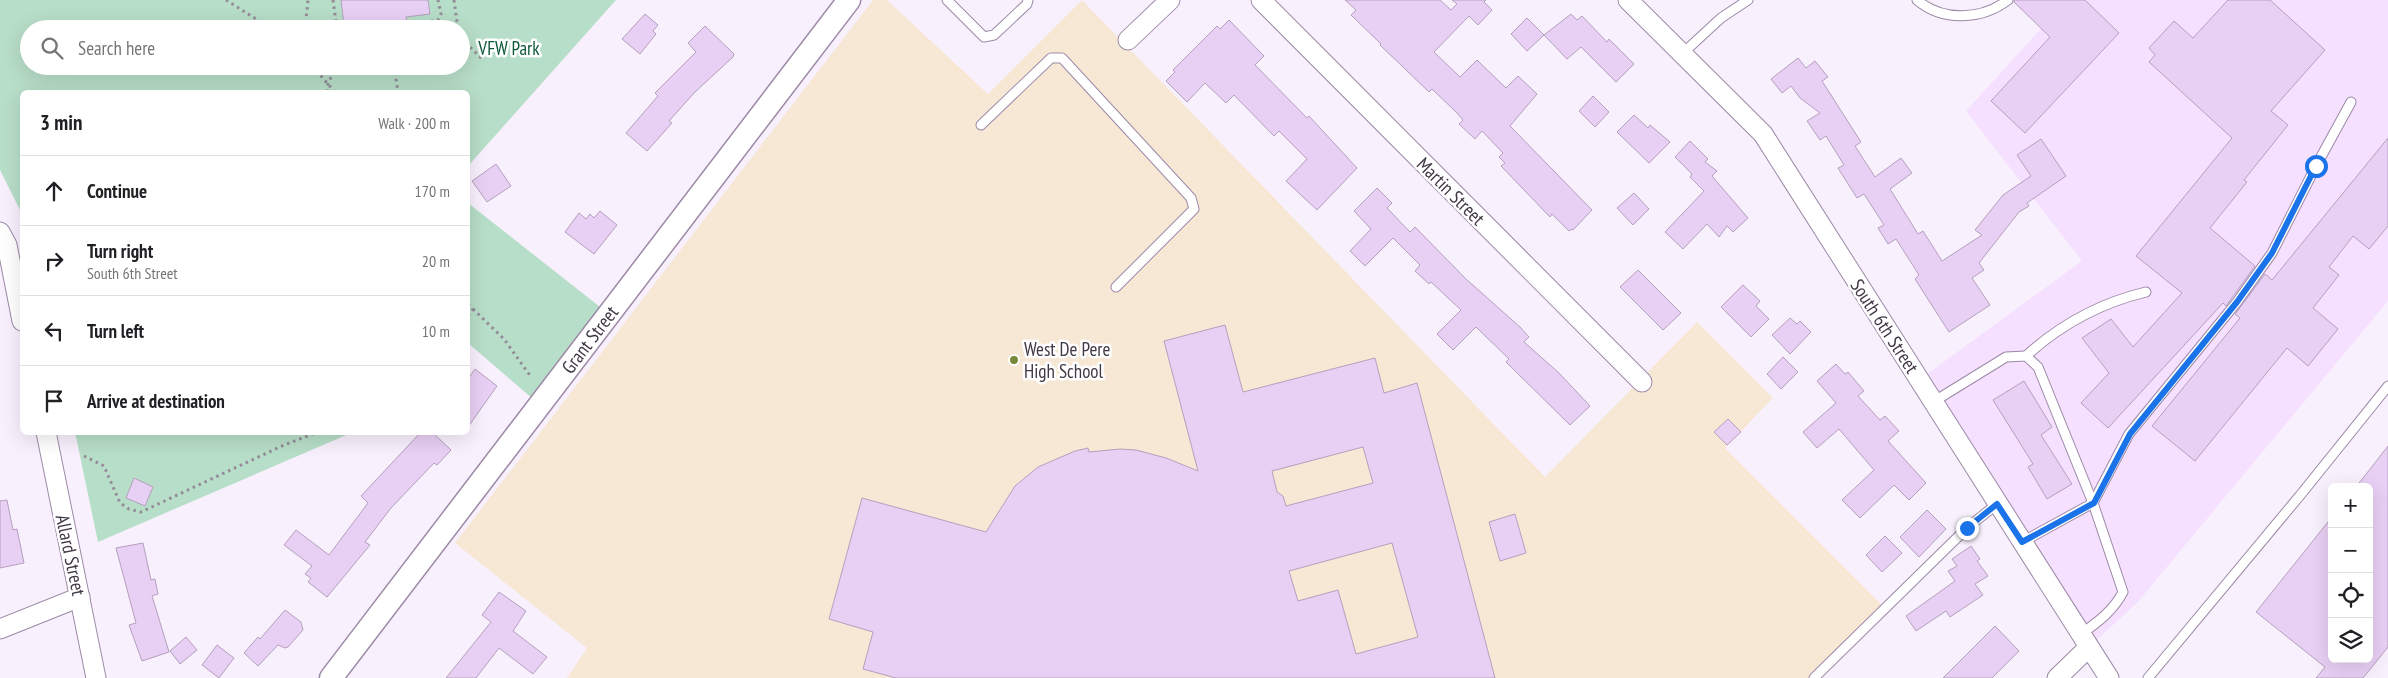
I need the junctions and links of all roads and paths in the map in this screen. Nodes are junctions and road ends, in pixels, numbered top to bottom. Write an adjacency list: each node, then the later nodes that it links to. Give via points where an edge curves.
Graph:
1 (226, 0): 15 (path)
2 (308, 0): 16 (path)
3 (333, 0): 17 (path)
4 (438, 0): 18 (path, via 441,14)
5 (454, 0): 19 (path)
6 (849, 0): 55 (street, Grant Street)
7 (947, 0): 8 (lane, via 984,37 994,35)
8 (1028, 0)
9 (1170, 0): 20 (street)
10 (1261, 0): 42 (street, Martin Street)
11 (1628, 0): 22 (street, South 6th Street)
12 (1748, 0): 22 (lane, via 1721,18)
13 (1918, 0): 14 (lane, via 1940,13 1960,16 1984,12)
14 (2008, 0)
15 (258, 20)
16 (306, 20)
17 (336, 20)
18 (438, 20)
19 (457, 20)
20 (1128, 40)
21 (470, 47): 23 (path)
22 (1682, 54): 44 (street, South 6th Street, via 1763,134)
23 (484, 61)
24 (320, 75): 27 (path)
25 (332, 75): 27 (path)
26 (395, 75): 30 (path)
27 (328, 84): 28 (path); 29 (path)
28 (327, 90)
29 (333, 90)
30 (398, 90)
31 (2351, 102): 48 (lane, via 2272,253 2237,302 2130,434)
32 (981, 125): 34 (lane, via 1051,58 1062,58 1191,198 1194,209)
33 (0, 232): 38 (street, via 6,245)
34 (1116, 286)
35 (2146, 292): 40 (lane, via 2099,306 2060,328)
36 (470, 306): 37 (path)
37 (473, 309): 39 (path); 41 (path, via 504,339)
38 (20, 312)
39 (470, 313)
40 (2026, 356): 44 (lane, via 2006,357); 48 (lane, via 2038,367)
41 (531, 377)
42 (1642, 382)
43 (2388, 386): 59 (lane)
44 (1933, 402): 49 (street, South 6th Street)
45 (47, 435): 51 (street, Allard Street)
46 (310, 435): 47 (path, via 141,512 120,502 104,466)
47 (84, 456)
48 (2094, 503): 50 (lane); 53 (lane, via 2123,592 2117,605)
49 (1997, 504): 50 (street, South 6th Street); 56 (lane, via 1948,546)
50 (2022, 542): 53 (street, South 6th Street)
51 (80, 597): 52 (street); 54 (street, Allard Street)
52 (0, 629)
53 (2085, 641): 57 (street); 58 (street, South 6th Street)
54 (96, 678)
55 (331, 678)
56 (1814, 678)
57 (2057, 678)
58 (2109, 678)
59 (2148, 678)

